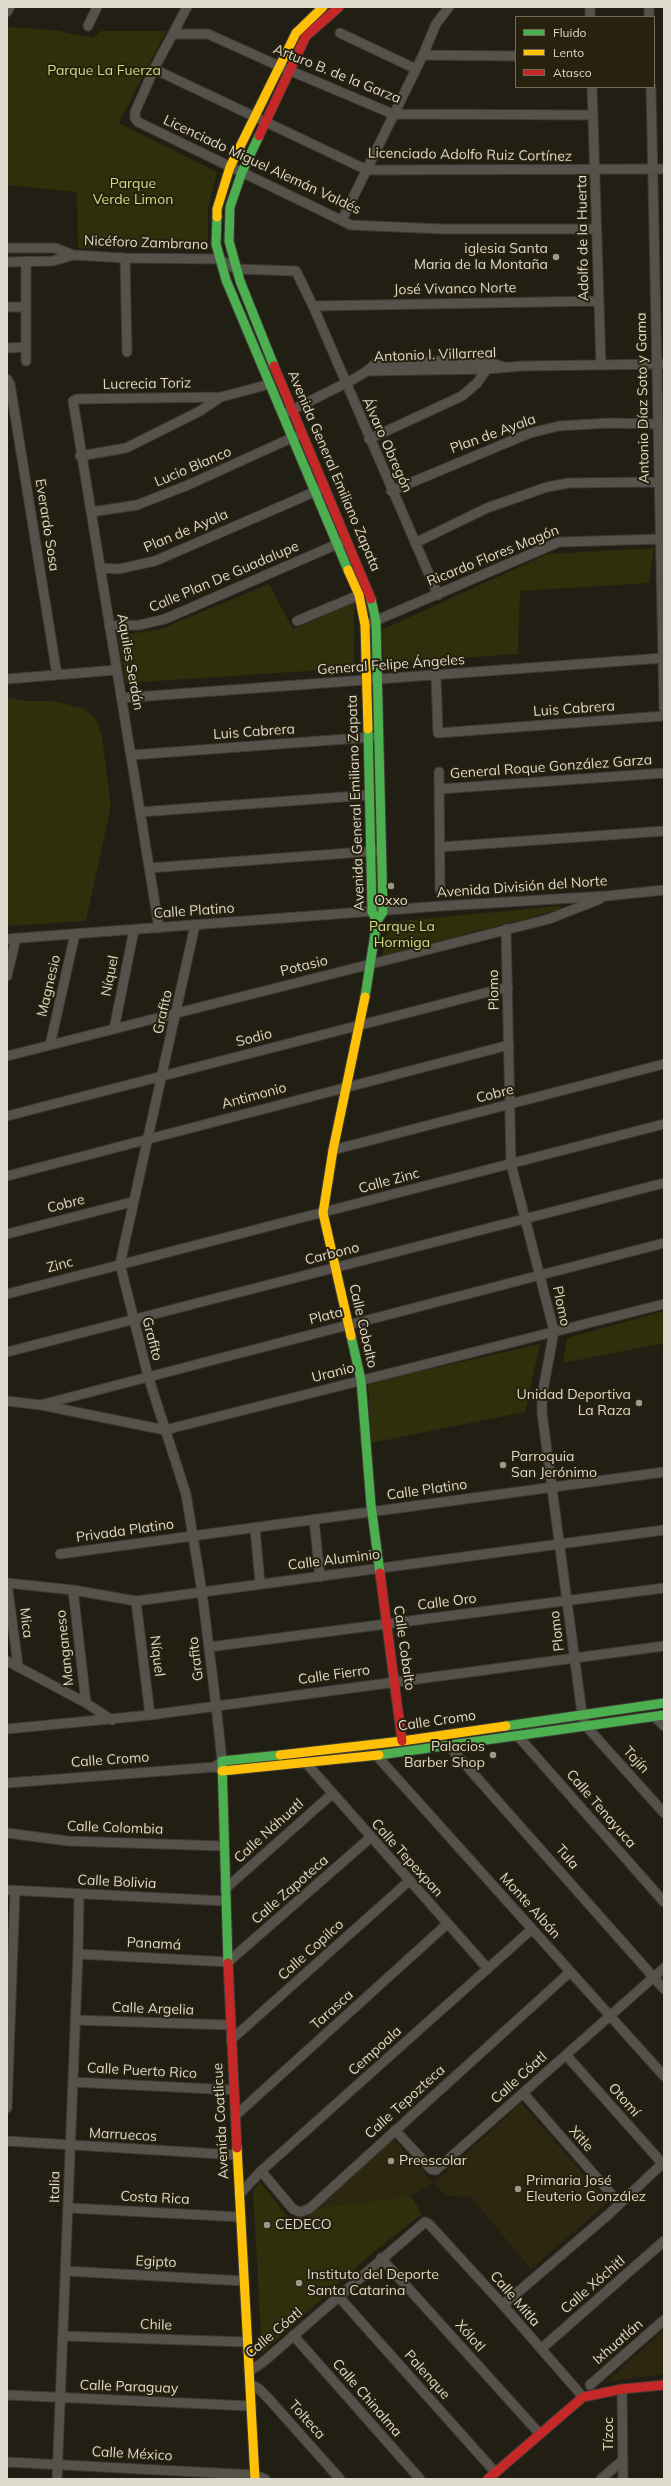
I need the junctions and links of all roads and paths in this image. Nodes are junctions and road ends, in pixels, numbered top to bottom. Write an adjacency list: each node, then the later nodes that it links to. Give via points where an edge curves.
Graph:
1 (10, 7): 7 (street)
2 (97, 7): 8 (street)
3 (187, 7): 10 (street)
4 (323, 7): 13 (street, Avenida General Emiliano Zapata, via 298,30)
5 (338, 7): 16 (street, Avenida General Emiliano Zapata, via 306,36)
6 (449, 7): 11 (street, via 436,24)
7 (7, 12)
8 (88, 26)
9 (340, 33): 15 (street)
10 (173, 34): 13 (street, Arturo B. de la Garza, via 208,34); 14 (street)
11 (423, 55): 12 (street); 15 (street)
12 (515, 56)
13 (279, 66): 16 (street, Arturo B. de la Garza); 21 (street, Avenida General Emiliano Zapata)
14 (154, 69): 21 (street, Licenciado Adolfo Ruiz Cortínez); 23 (street, Licenciado Miguel Alemán Valdés, via 135,112 138,122)
15 (416, 69): 19 (street)
16 (290, 71): 19 (street, Arturo B. de la Garza); 22 (street, Avenida General Emiliano Zapata)
17 (592, 88): 20 (street, Adolfo de la Huerta)
18 (651, 88): 27 (street, Antonio Díaz Soto y Gama)
19 (394, 114): 20 (street, Arturo B. de la Garza); 25 (street)
20 (592, 115): 26 (street, Adolfo de la Huerta)
21 (255, 117): 22 (street, Licenciado Adolfo Ruiz Cortínez); 23 (street, Avenida General Emiliano Zapata)
22 (266, 122): 25 (street, Licenciado Adolfo Ruiz Cortínez); 28 (street, Avenida General Emiliano Zapata)
23 (230, 167): 28 (street, Licenciado Miguel Alemán Valdés); 34 (street, Avenida General Emiliano Zapata, via 217,209 216,237)
24 (664, 169): 27 (street, Licenciado Adolfo Ruiz Cortínez)
25 (368, 170): 26 (street, Licenciado Adolfo Ruiz Cortínez); 29 (street)
26 (596, 170): 27 (street, Licenciado Adolfo Ruiz Cortínez); 30 (street, Adolfo de la Huerta)
27 (653, 170): 47 (street, Antonio Díaz Soto y Gama)
28 (242, 172): 29 (street, Licenciado Miguel Alemán Valdés); 37 (street, Avenida General Emiliano Zapata, via 233,195 228,223 229,241)
29 (342, 220): 30 (street, Licenciado Miguel Alemán Valdés, via 358,226 442,229)
30 (596, 229): 38 (street, Adolfo de la Huerta)
31 (7, 248): 32 (street, Nicéforo Zambrano, via 55,248)
32 (73, 255): 33 (street, Nicéforo Zambrano); 35 (street, Nicéforo Zambrano, via 53,261)
33 (125, 258): 34 (street, Nicéforo Zambrano); 44 (street)
34 (219, 258): 37 (street, Nicéforo Zambrano); 54 (street, Avenida General Emiliano Zapata)
35 (26, 261): 36 (street, Nicéforo Zambrano); 41 (street)
36 (7, 262)
37 (236, 269): 39 (street, via 296,272); 57 (street, Avenida General Emiliano Zapata)
38 (598, 301): 39 (street, José Vivanco Norte); 48 (street, Adolfo de la Huerta)
39 (313, 306): 53 (street, Álvaro Obregón)
40 (7, 307): 41 (street)
41 (26, 307): 42 (street)
42 (26, 347): 43 (street); 45 (street)
43 (7, 348)
44 (126, 352)
45 (26, 361)
46 (492, 361): 49 (street, Antonio I. Villarreal); 50 (street); 51 (street, Antonio I. Villarreal, via 385,361 377,362)
47 (660, 364): 48 (street, Antonio I. Villarreal); 59 (street, Antonio Díaz Soto y Gama)
48 (600, 365): 49 (street, Antonio I. Villarreal)
49 (504, 367): 50 (street, Antonio I. Villarreal)
50 (486, 369): 51 (street, Antonio I. Villarreal); 62 (street, via 462,396)
51 (367, 371): 53 (street, Antonio I. Villarreal)
52 (7, 379): 83 (street, Everardo Sosa)
53 (344, 383): 57 (street, Antonio I. Villarreal); 62 (street, Álvaro Obregón)
54 (270, 384): 55 (street); 58 (street, Avenida General Emiliano Zapata)
55 (221, 397): 56 (street, Lucrecia Toriz); 63 (street, via 126,448)
56 (73, 401): 63 (street, Aquiles Serdán)
57 (292, 409): 58 (street, Antonio I. Villarreal); 60 (street, Avenida General Emiliano Zapata)
58 (283, 414): 61 (street, Avenida General Emiliano Zapata)
59 (658, 424): 64 (street, Antonio Díaz Soto y Gama); 66 (street, Plan de Ayala, via 559,426 530,433)
60 (302, 433): 61 (street, Lucio Blanco); 65 (street, Avenida General Emiliano Zapata)
61 (292, 438): 67 (street, Avenida General Emiliano Zapata); 68 (street, Lucio Blanco, via 137,505)
62 (369, 439): 66 (street, Álvaro Obregón)
63 (80, 456): 68 (street, Aquiles Serdán)
64 (658, 482): 69 (street, Antonio Díaz Soto y Gama); 71 (street, via 569,483 546,487 487,508)
65 (324, 488): 67 (street, Plan de Ayala); 70 (street, Avenida General Emiliano Zapata)
66 (391, 491): 71 (street, Álvaro Obregón)
67 (315, 492): 72 (street, Avenida General Emiliano Zapata); 73 (street, Plan de Ayala, via 155,561 119,568)
68 (91, 512): 73 (street, Aquiles Serdán)
69 (662, 539): 74 (street, Antonio Díaz Soto y Gama); 76 (street, Ricardo Flores Magón, via 559,542)
70 (347, 540): 72 (street, Calle Plan De Guadalupe); 78 (street, Avenida General Emiliano Zapata, via 368,588)
71 (415, 543): 76 (street, Álvaro Obregón)
72 (337, 544): 75 (street, Avenida General Emiliano Zapata); 80 (street, Calle Plan De Guadalupe, via 165,619 139,625)
73 (100, 568): 80 (street, Aquiles Serdán)
74 (663, 586): 81 (street, Antonio Díaz Soto y Gama)
75 (359, 595): 77 (street); 79 (street, Avenida General Emiliano Zapata)
76 (438, 595): 78 (street, Ricardo Flores Magón)
77 (297, 621)
78 (376, 621): 79 (street, Ricardo Flores Magón); 87 (street, Avenida General Emiliano Zapata)
79 (365, 625): 86 (street, Avenida General Emiliano Zapata)
80 (109, 626): 82 (street, Aquiles Serdán)
81 (663, 658): 84 (street, General Felipe Ángeles); 89 (street, Antonio Díaz Soto y Gama)
82 (116, 670): 83 (street); 88 (street, Aquiles Serdán)
83 (57, 675): 85 (street)
84 (436, 676): 87 (street, General Felipe Ángeles); 90 (street, Luis Cabrera, via 438,733)
85 (7, 679)
86 (365, 681): 87 (street, General Felipe Ángeles); 88 (street, General Felipe Ángeles); 91 (street, Avenida General Emiliano Zapata)
87 (378, 681): 92 (street, Avenida General Emiliano Zapata)
88 (121, 698): 93 (street, Aquiles Serdán)
89 (664, 708)
90 (664, 716)
91 (368, 737): 92 (street, Luis Cabrera); 93 (street, Luis Cabrera); 97 (street, Avenida General Emiliano Zapata)
92 (379, 737): 102 (street, Avenida General Emiliano Zapata)
93 (132, 755): 98 (street, Aquiles Serdán)
94 (439, 772): 96 (street)
95 (664, 772): 96 (street, General Roque González Garza)
96 (440, 789): 100 (street)
97 (370, 795): 98 (street); 101 (street, Avenida General Emiliano Zapata)
98 (140, 812): 103 (street, Aquiles Serdán)
99 (664, 831): 100 (street)
100 (440, 847): 104 (street)
101 (371, 851): 102 (street); 103 (street); 107 (street, Avenida General Emiliano Zapata)
102 (383, 851): 108 (street, Avenida General Emiliano Zapata)
103 (149, 868): 111 (street, Aquiles Serdán)
104 (440, 890)
105 (664, 890): 106 (street, Avenida División del Norte)
106 (606, 896): 108 (street, Avenida División del Norte); 112 (street, Potasio, via 559,916)
107 (372, 912): 108 (street, Calle Platino); 109 (street, Avenida General Emiliano Zapata); 110 (street, Calle Platino)
108 (383, 912): 109 (street, Avenida General Emiliano Zapata)
109 (377, 921): 116 (street, Calle Cobalto)
110 (195, 925): 111 (street, Calle Platino); 119 (street, Grafito)
111 (159, 928): 113 (street, Calle Platino)
112 (506, 929): 116 (street, Potasio); 118 (street, Plomo)
113 (134, 930): 114 (street, Calle Platino); 121 (street, Níquel)
114 (75, 934): 115 (street, Calle Platino); 122 (street, Magnesio)
115 (11, 939): 117 (street)
116 (372, 963): 119 (street, Potasio); 120 (street, Calle Cobalto)
117 (7, 976)
118 (508, 987): 120 (street, Sodio); 123 (street, Plomo)
119 (177, 1013): 121 (street, Potasio); 126 (street, Grafito)
120 (358, 1026): 126 (street, Sodio); 127 (street, Calle Cobalto)
121 (114, 1029): 122 (street, Potasio)
122 (50, 1045): 124 (street, Potasio)
123 (509, 1045): 127 (street, Antimonio); 128 (street, Plomo)
124 (7, 1056)
125 (664, 1064): 128 (street, Cobre)
126 (163, 1075): 129 (street, Sodio); 131 (street, Grafito)
127 (346, 1087): 131 (street, Antimonio); 132 (street, Calle Cobalto)
128 (510, 1105): 132 (street, Cobre); 133 (street, Plomo)
129 (7, 1116)
130 (664, 1124): 133 (street, Calle Zinc)
131 (147, 1138): 134 (street, Antimonio); 136 (street, Grafito)
132 (333, 1150): 137 (street, Calle Cobalto)
133 (511, 1164): 137 (street, Calle Zinc); 138 (street, Plomo)
134 (7, 1176)
135 (664, 1183): 138 (street, Carbono)
136 (132, 1202): 139 (street, Cobre); 141 (street, Grafito)
137 (323, 1213): 141 (street, Calle Zinc); 142 (street, Calle Cobalto)
138 (524, 1220): 142 (street, Carbono); 143 (street, Plomo)
139 (7, 1234)
140 (664, 1243): 143 (street, Plata)
141 (120, 1264): 144 (street, Zinc); 146 (street, Grafito)
142 (335, 1268): 146 (street, Carbono); 147 (street, Calle Cobalto)
143 (540, 1274): 147 (street, Plata); 148 (street, Plomo)
144 (7, 1294)
145 (664, 1304): 148 (street, Uranio)
146 (133, 1320): 149 (street, Carbono); 150 (street, Grafito)
147 (348, 1325): 150 (street, Plata); 151 (street, Calle Cobalto)
148 (554, 1331): 151 (street, Uranio); 156 (street, Plomo, via 542,1402)
149 (7, 1352)
150 (148, 1376): 153 (street, Plata); 154 (street, Grafito)
151 (361, 1380): 154 (street, Uranio); 157 (street, Calle Cobalto)
152 (7, 1401): 153 (street, Uranio)
153 (41, 1405): 154 (street, Uranio)
154 (165, 1430): 161 (street, Grafito, via 184,1484)
155 (664, 1472): 156 (street, Calle Platino)
156 (554, 1488): 157 (street, Calle Platino); 162 (street, Plomo)
157 (372, 1512): 158 (street, Calle Platino); 164 (street, Calle Cobalto)
158 (314, 1519): 159 (street, Calle Platino); 165 (street)
159 (255, 1528): 161 (street, Calle Platino); 167 (street)
160 (664, 1530): 162 (street, Calle Aluminio)
161 (194, 1536): 163 (street, Privada Platino); 170 (street, Grafito)
162 (559, 1544): 164 (street, Calle Aluminio); 171 (street, Plomo)
163 (60, 1554)
164 (379, 1568): 165 (street, Calle Aluminio); 173 (street, Calle Cobalto)
165 (320, 1577): 167 (street, Calle Aluminio)
166 (7, 1583): 169 (street, Calle Aluminio); 178 (street, Mica)
167 (260, 1583): 170 (street, Calle Aluminio)
168 (664, 1588): 171 (street, Calle Oro)
169 (73, 1590): 172 (street, Calle Aluminio); 180 (street, Manganeso)
170 (202, 1592): 172 (street, Calle Aluminio); 175 (street, Grafito)
171 (567, 1600): 173 (street, Calle Oro); 176 (street, Plomo)
172 (136, 1601): 184 (street, Níquel)
173 (386, 1624): 175 (street, Calle Oro); 179 (street, Calle Cobalto)
174 (664, 1646): 176 (street, Calle Fierro)
175 (209, 1647): 182 (street, Grafito)
176 (574, 1658): 179 (street, Calle Fierro); 183 (street, Plomo)
177 (7, 1662): 178 (street)
178 (18, 1665): 180 (street)
179 (394, 1681): 182 (street, Calle Fierro); 191 (street, Calle Cobalto)
180 (86, 1703): 186 (street)
181 (664, 1703): 183 (street, Calle Cromo)
182 (216, 1705): 184 (street, Calle Fierro); 195 (street, Grafito)
183 (582, 1714): 187 (street, Plomo); 191 (street, Calle Cromo)
184 (150, 1715): 186 (street, Calle Fierro)
185 (660, 1716): 187 (street, Calle Cromo); 188 (street)
186 (112, 1720): 189 (street, Calle Fierro)
187 (586, 1726): 190 (street, Calle Cromo); 198 (street, Tajín)
188 (664, 1726)
189 (7, 1728)
190 (517, 1735): 192 (street, Calle Cromo); 207 (street, Calle Tenayuca)
191 (402, 1741): 195 (street, Calle Cromo)
192 (448, 1745): 193 (street, Calle Cromo); 215 (street, Tula)
193 (376, 1755): 194 (street, Calle Cromo); 209 (street, Monte Albán)
194 (306, 1763): 195 (street, Calle Cromo); 197 (street, Calle Tepexpan)
195 (220, 1766): 196 (street, Calle Cromo); 201 (street, Avenida Coatlicue)
196 (7, 1783)
197 (332, 1794): 200 (street, Calle Tepexpan); 203 (street, Calle Náhuatl)
198 (664, 1813)
199 (7, 1833): 201 (street, Calle Colombia, via 68,1841)
200 (370, 1838): 202 (street, Calle Tepexpan); 211 (street, Calle Zapoteca)
201 (223, 1846): 203 (street, Avenida Coatlicue)
202 (409, 1881): 208 (street, Calle Tepexpan); 220 (street, Calle Copilco)
203 (225, 1889): 206 (street, Avenida Coatlicue)
204 (11, 1890): 205 (street, Calle Bolivia); 226 (street)
205 (78, 1895): 206 (street, Calle Bolivia); 210 (street, Italia)
206 (225, 1901): 211 (street, Avenida Coatlicue)
207 (664, 1902)
208 (447, 1924): 213 (street, Calle Tepexpan); 227 (street, Tarasca)
209 (532, 1929): 213 (street, Cempoala); 214 (street, Monte Albán)
210 (78, 1954): 211 (street, Panamá); 218 (street, Italia)
211 (228, 1962): 219 (street, Avenida Coatlicue)
212 (664, 1968): 215 (street, Calle Cóatl)
213 (488, 1969): 233 (street, Cempoala)
214 (570, 1972): 217 (street, Monte Albán); 228 (street, Calle Tepozteca)
215 (654, 1977): 216 (street, Tula); 217 (street, Calle Cóatl)
216 (664, 1989)
217 (610, 2015): 221 (street, Calle Cóatl); 222 (street, Monte Albán)
218 (75, 2020): 219 (street, Calle Argelia); 223 (street, Italia)
219 (230, 2025): 220 (street, Avenida Coatlicue)
220 (231, 2040): 224 (street, Avenida Coatlicue)
221 (566, 2055): 225 (street, Calle Cóatl); 232 (street, Otomí)
222 (664, 2076)
223 (73, 2082): 224 (street, Calle Puerto Rico); 230 (street, Italia)
224 (233, 2090): 227 (street, Avenida Coatlicue)
225 (523, 2093): 228 (street, Calle Cóatl, via 435,2170); 235 (street, Xitle)
226 (7, 2108)
227 (235, 2116): 231 (street, Avenida Coatlicue)
228 (395, 2130): 233 (street, Calle Tepozteca, via 314,2206 303,2212 293,2209)
229 (7, 2141): 230 (street, Marruecos)
230 (70, 2146): 231 (street, Marruecos); 236 (street, Italia)
231 (237, 2156): 234 (street, Avenida Coatlicue)
232 (663, 2162): 235 (street)
233 (261, 2171): 234 (street, Cempoala)
234 (239, 2195): 237 (street, Avenida Coatlicue)
235 (620, 2203): 244 (street)
236 (69, 2208): 237 (street, Costa Rica); 241 (street, Italia)
237 (241, 2217): 242 (street, Avenida Coatlicue)
238 (425, 2222): 240 (street, Calle Cóatl); 244 (street, Calle Mitla)
239 (664, 2242): 249 (street, Calle Xóchitl)
240 (381, 2258): 243 (street, Calle Cóatl); 259 (street, Xólotl)
241 (66, 2272): 242 (street, Egipto); 246 (street, Italia)
242 (244, 2281): 248 (street, Avenida Coatlicue)
243 (338, 2296): 247 (street, Calle Cóatl); 263 (street, Palenque)
244 (503, 2305): 249 (street, Calle Mitla)
245 (664, 2320): 252 (street, Ixhuatlán)
246 (63, 2336): 248 (street, Chile); 257 (street, Italia)
247 (293, 2336): 250 (street, Calle Cóatl); 268 (street, Calle Chinalma)
248 (247, 2342): 250 (street, Avenida Coatlicue)
249 (541, 2350): 256 (street, Calle Mitla)
250 (249, 2371): 251 (street, Avenida Coatlicue)
251 (250, 2384): 258 (street, Avenida Coatlicue); 267 (street, Tolteca, via 268,2398)
252 (590, 2385)
253 (664, 2385): 254 (street)
254 (622, 2389): 256 (street); 260 (street, Tízoc)
255 (7, 2395): 257 (street, Calle Paraguay)
256 (583, 2397): 259 (street)
257 (60, 2398): 258 (street, Calle Paraguay); 262 (street, Italia)
258 (251, 2406): 264 (street, Avenida Coatlicue)
259 (539, 2433): 263 (street)
260 (623, 2460): 270 (street); 271 (street, Tízoc)
261 (7, 2462): 262 (street, Calle México)
262 (58, 2464): 264 (street, Calle México); 265 (street, Italia)
263 (495, 2472): 269 (street)
264 (255, 2477): 266 (street)
265 (57, 2479)
266 (265, 2479)
267 (340, 2479)
268 (420, 2479)
269 (488, 2479)
270 (601, 2479)
271 (623, 2479)

